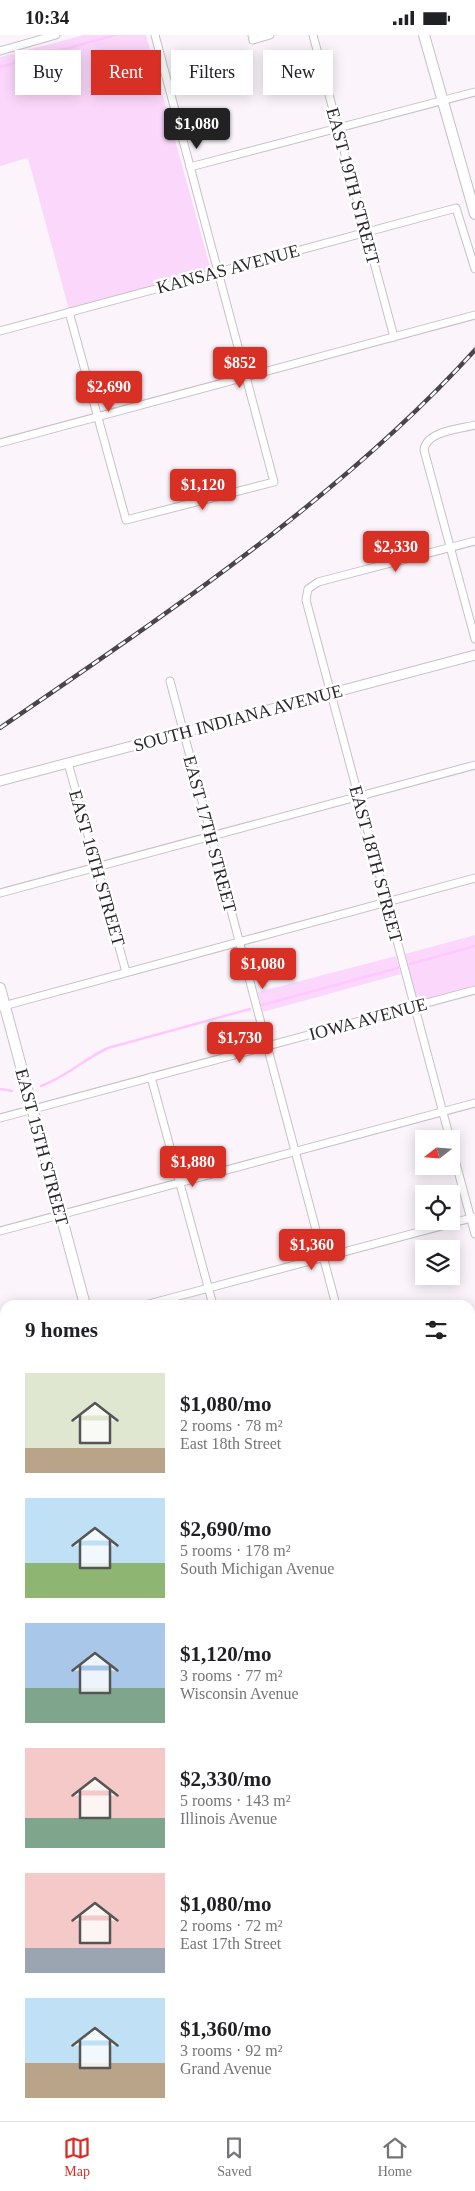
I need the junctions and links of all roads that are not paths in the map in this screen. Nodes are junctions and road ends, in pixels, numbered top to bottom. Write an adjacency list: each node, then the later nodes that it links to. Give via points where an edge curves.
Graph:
1 (56, 35): 7 (street)
2 (154, 35): 11 (street)
3 (252, 35): 4 (street, via 254,39)
4 (270, 35)
5 (313, 35): 10 (street, EAST 19TH STREET)
6 (424, 35): 9 (main road)
7 (0, 51)
8 (475, 92): 9 (street)
9 (443, 100): 10 (street); 12 (main road)
10 (338, 128): 11 (street); 13 (street, EAST 19TH STREET)
11 (190, 167): 15 (street)
12 (475, 214)
13 (366, 232): 14 (street, KANSAS AVENUE, via 456,208); 15 (street, KANSAS AVENUE); 19 (street, EAST 19TH STREET)
14 (475, 269)
15 (218, 271): 16 (street, KANSAS AVENUE); 20 (street)
16 (70, 312): 18 (street, KANSAS AVENUE); 21 (street)
17 (475, 315): 19 (street)
18 (0, 331)
19 (394, 337): 20 (street)
20 (246, 376): 21 (street); 21 (street, via 274,482 126,520)
21 (98, 417): 23 (street)
22 (475, 425): 25 (street, via 432,437 424,444 424,455)
23 (0, 443)
24 (475, 541): 25 (street)
25 (451, 547): 26 (street); 29 (street, EAST 18TH STREET, via 318,582 308,589 306,600)
26 (475, 639)
27 (475, 655): 29 (street, SOUTH INDIANA AVENUE)
28 (170, 681): 30 (street, EAST 17TH STREET)
29 (331, 693): 30 (street, SOUTH INDIANA AVENUE); 34 (street, EAST 18TH STREET)
30 (183, 732): 31 (street, SOUTH INDIANA AVENUE); 35 (street, EAST 17TH STREET)
31 (68, 763): 33 (street, SOUTH INDIANA AVENUE); 36 (street, EAST 16TH STREET)
32 (475, 765): 34 (street)
33 (0, 781)
34 (358, 797): 35 (street); 39 (street, EAST 18TH STREET)
35 (211, 836): 36 (street); 40 (street, EAST 17TH STREET)
36 (97, 867): 38 (street); 41 (street, EAST 16TH STREET)
37 (475, 878): 39 (street)
38 (0, 893)
39 (387, 902): 40 (street); 45 (street, EAST 18TH STREET)
40 (239, 941): 41 (street); 46 (street, EAST 17TH STREET)
41 (126, 972): 44 (street)
42 (0, 988): 44 (main road, EAST 15TH STREET)
43 (475, 990): 45 (street, IOWA AVENUE)
44 (2, 1006): 49 (main road, EAST 15TH STREET)
45 (415, 1007): 46 (street, IOWA AVENUE); 50 (street, EAST 18TH STREET)
46 (266, 1046): 47 (street, IOWA AVENUE); 53 (street, EAST 17TH STREET)
47 (152, 1077): 49 (street, IOWA AVENUE); 55 (street)
48 (475, 1103): 50 (street)
49 (32, 1109): 51 (street, IOWA AVENUE); 56 (main road, EAST 15TH STREET)
50 (442, 1112): 52 (street, EAST 18TH STREET); 53 (street)
51 (0, 1118)
52 (447, 1130)
53 (294, 1151): 55 (street); 60 (street, EAST 17TH STREET)
54 (460, 1174): 57 (street)
55 (180, 1182): 56 (street); 61 (street)
56 (60, 1214): 58 (street); 62 (main road, EAST 15TH STREET)
57 (473, 1217): 59 (street); 60 (street)
58 (0, 1231)
59 (475, 1234)
60 (323, 1256): 61 (street); 65 (street, EAST 17TH STREET)
61 (209, 1287): 63 (street); 64 (street)
62 (84, 1300)
63 (163, 1300)
64 (212, 1300)
65 (335, 1300)

